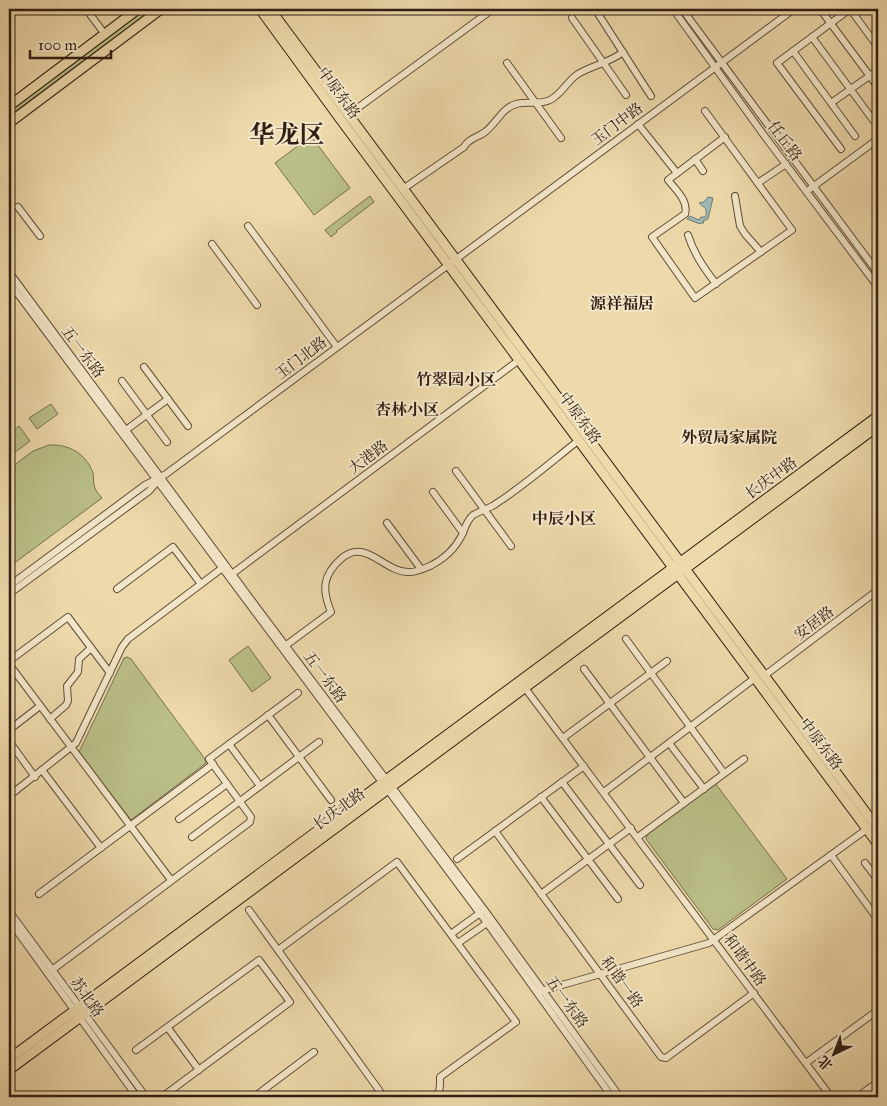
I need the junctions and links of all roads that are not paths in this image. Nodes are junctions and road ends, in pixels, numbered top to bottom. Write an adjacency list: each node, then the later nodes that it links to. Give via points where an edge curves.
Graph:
1 (86, 9): 16 (street)
2 (138, 9): 16 (main road)
3 (161, 9): 36 (main road)
4 (260, 9): 58 (main road, 中原东路)
5 (284, 9): 13 (street)
6 (493, 9): 34 (street)
7 (594, 9): 20 (street)
8 (673, 9): 23 (street, 任丘路)
9 (682, 9): 23 (street, 任丘路)
10 (794, 9): 23 (street, 玉门中路)
11 (820, 9): 15 (street)
12 (850, 9): 15 (street); 18 (street)
13 (273, 12): 34 (main road, 中原东路)
14 (572, 18): 22 (street)
15 (830, 23): 17 (street); 25 (street)
16 (104, 34): 32 (main road)
17 (812, 37): 19 (street); 27 (street)
18 (878, 47)
19 (793, 51): 31 (street); 42 (street, via 777,63)
20 (623, 52): 22 (street); 29 (street)
21 (507, 63): 30 (street)
22 (604, 64): 28 (street); 30 (street, via 578,74 551,100)
23 (718, 65): 37 (street, 玉门中路); 44 (street, 任丘路); 48 (street, 任丘路)
24 (878, 70): 25 (street)
25 (870, 76): 26 (street); 27 (street)
26 (878, 87)
27 (851, 90): 31 (street); 35 (street)
28 (626, 95)
29 (651, 96)
30 (536, 103): 40 (street); 49 (street, via 512,106 487,131 468,140 464,147)
31 (831, 103): 38 (street)
32 (9, 106)
33 (705, 111): 39 (street)
34 (348, 115): 49 (main road, 中原东路)
35 (874, 120)
36 (9, 123)
37 (638, 124): 46 (street); 58 (street, 玉门中路)
38 (855, 136)
39 (725, 137): 43 (street); 47 (street)
40 (561, 138)
41 (878, 139): 48 (street)
42 (841, 149)
43 (695, 159): 45 (street); 46 (street)
44 (786, 164): 47 (street); 50 (street, 任丘路)
45 (704, 171)
46 (677, 173): 62 (street, via 668,180 687,206 685,214 652,237 696,298)
47 (758, 183): 57 (street, via 792,230)
48 (813, 187): 50 (street); 60 (street, 任丘路)
49 (403, 189): 58 (main road, 中原东路)
50 (807, 192): 63 (street, 任丘路)
51 (735, 196): 57 (street, via 740,226)
52 (18, 207): 55 (street)
53 (248, 226): 65 (street)
54 (688, 235): 62 (street, via 697,257)
55 (40, 236)
56 (212, 244): 64 (street)
57 (761, 252): 62 (street)
58 (452, 262): 65 (street, 玉门北路); 66 (main road, 中原东路); 85 (main road, 中原东路)
59 (9, 272): 74 (street, 五一东路)
60 (878, 273)
61 (9, 282): 78 (street, 五一东路)
62 (716, 284)
63 (878, 287)
64 (258, 305)
65 (337, 347): 78 (street, 玉门北路)
66 (519, 360): 75 (main road, 中原东路); 87 (street, 大港路)
67 (144, 367): 69 (street)
68 (122, 381): 70 (street)
69 (168, 399): 70 (street); 72 (street)
70 (146, 414): 74 (street); 76 (street)
71 (878, 416): 85 (main road, 长庆中路)
72 (188, 426)
73 (878, 426): 85 (main road, 长庆中路)
74 (126, 430): 78 (street, 五一东路)
75 (579, 440): 80 (street); 85 (main road, 中原东路)
76 (167, 442)
77 (456, 471): 80 (street)
78 (158, 480): 84 (street, 五一东路); 89 (street, 玉门北路, via 145,485); 92 (street, 玉门北路, via 149,491)
79 (433, 492): 82 (street)
80 (484, 510): 82 (street, via 472,516); 83 (street)
81 (386, 522): 86 (street)
82 (463, 533): 86 (street, via 450,552 438,562)
83 (511, 546)
84 (224, 567): 87 (street, 五一东路); 88 (street); 126 (street, 五一东路)
85 (679, 568): 101 (main road, 中原东路); 102 (main road, 长庆北路); 126 (main road, 长庆北路)
86 (421, 569): 94 (street, via 400,571 369,554 351,552 335,564 326,579 325,598 331,612)
87 (232, 574): 94 (street, 五一东路)
88 (201, 584): 90 (street, via 174,547); 99 (street, via 128,639)
89 (9, 586)
90 (117, 588)
91 (878, 590): 101 (street, 安居路)
92 (9, 594)
93 (626, 639): 100 (street)
94 (286, 646): 126 (street, 五一东路)
95 (91, 648): 97 (street, via 68,617); 99 (street); 107 (street, via 79,658 78,672 67,686 66,705)
96 (667, 661): 100 (street)
97 (9, 662): 105 (street)
98 (584, 669): 104 (street)
99 (110, 673): 115 (street)
100 (651, 673): 104 (street); 108 (street)
101 (760, 677): 108 (street, 安居路); 138 (main road, 中原东路); 139 (main road, 中原东路)
102 (525, 688): 110 (street, 和谐中路); 126 (main road, 长庆北路)
103 (298, 693): 106 (street)
104 (610, 703): 110 (street); 117 (street)
105 (40, 706): 107 (street); 109 (street)
106 (268, 715): 114 (street); 116 (street)
107 (50, 719): 115 (street)
108 (690, 727): 113 (street, 安居路); 122 (street)
109 (9, 730)
110 (563, 738): 120 (street, 和谐中路)
111 (9, 741): 123 (street)
112 (319, 742): 116 (street)
113 (669, 743): 117 (street, 安居路); 128 (street)
114 (229, 744): 119 (street, via 209,759); 127 (street)
115 (71, 748): 121 (street); 136 (street)
116 (299, 757): 127 (street); 132 (street)
117 (650, 757): 129 (street, 安居路); 134 (street)
118 (744, 759): 122 (street)
119 (213, 764): 125 (street); 136 (street)
120 (584, 766): 124 (street); 129 (street, 和谐中路)
121 (42, 770): 123 (street); 145 (street)
122 (724, 773): 128 (street)
123 (34, 777): 130 (street)
124 (562, 782): 131 (street); 143 (street)
125 (227, 784): 133 (street); 135 (street)
126 (387, 785): 158 (street, 五一东路); 168 (street, 五一东路); 171 (main road, 长庆北路)
127 (260, 786): 133 (street)
128 (704, 789): 134 (street)
129 (604, 792): 137 (street, 和谐中路)
130 (9, 796)
131 (542, 797): 140 (street); 148 (street)
132 (331, 800)
133 (240, 801): 141 (street); 150 (street, via 251,817 250,822)
134 (684, 803): 142 (street)
135 (180, 819)
136 (131, 825): 145 (street); 150 (street)
137 (631, 828): 142 (street, 和谐中路); 143 (street)
138 (867, 829): 144 (main road, 中原东路); 146 (street)
139 (878, 829)
140 (495, 831): 147 (street); 154 (street, 和谐一路)
141 (192, 837)
142 (638, 837): 163 (street, 和谐中路)
143 (609, 844): 148 (street); 152 (street)
144 (878, 844)
145 (101, 848): 153 (street)
146 (831, 855): 160 (street); 163 (street)
147 (457, 859)
148 (588, 859): 154 (street); 155 (street)
149 (865, 863): 151 (street)
150 (171, 880): 166 (street)
151 (878, 880)
152 (640, 885)
153 (39, 894)
154 (541, 894): 167 (street, 和谐一路)
155 (618, 900)
156 (249, 910): 165 (street)
157 (9, 911): 166 (street, 苏北路)
158 (480, 913): 161 (street, 五一东路); 162 (street)
159 (9, 920): 171 (street, 苏北路)
160 (878, 920)
161 (486, 923): 164 (street); 168 (street, 五一东路)
162 (451, 934): 164 (street); 165 (street, via 397,862)
163 (715, 940): 167 (street); 169 (street, 和谐中路)
164 (458, 944): 185 (street, via 516,1022 440,1077 440,1088)
165 (278, 950): 184 (street)
166 (52, 970): 171 (street, 苏北路)
167 (601, 974): 168 (street); 169 (street, 和谐一路, via 661,1057 666,1058)
168 (541, 991): 186 (street, 五一东路); 187 (street, 五一东路)
169 (754, 993): 176 (street, 和谐中路)
170 (878, 1010): 176 (street)
171 (80, 1012): 175 (main road, 长庆北路); 177 (main road, 长庆北路); 180 (street, 苏北路, via 90,1034); 181 (street, 苏北路)
172 (168, 1028): 173 (street); 178 (street); 178 (street, via 259,960 285,995 290,1002)
173 (136, 1050)
174 (314, 1052): 183 (street)
175 (9, 1059)
176 (806, 1063): 188 (street, 和谐中路)
177 (9, 1070)
178 (199, 1070): 182 (street)
179 (878, 1082): 189 (street)
180 (137, 1097)
181 (146, 1097)
182 (162, 1097)
183 (254, 1097)
184 (384, 1097)
185 (434, 1097)
186 (612, 1097)
187 (620, 1097)
188 (831, 1097)
189 (857, 1097)

